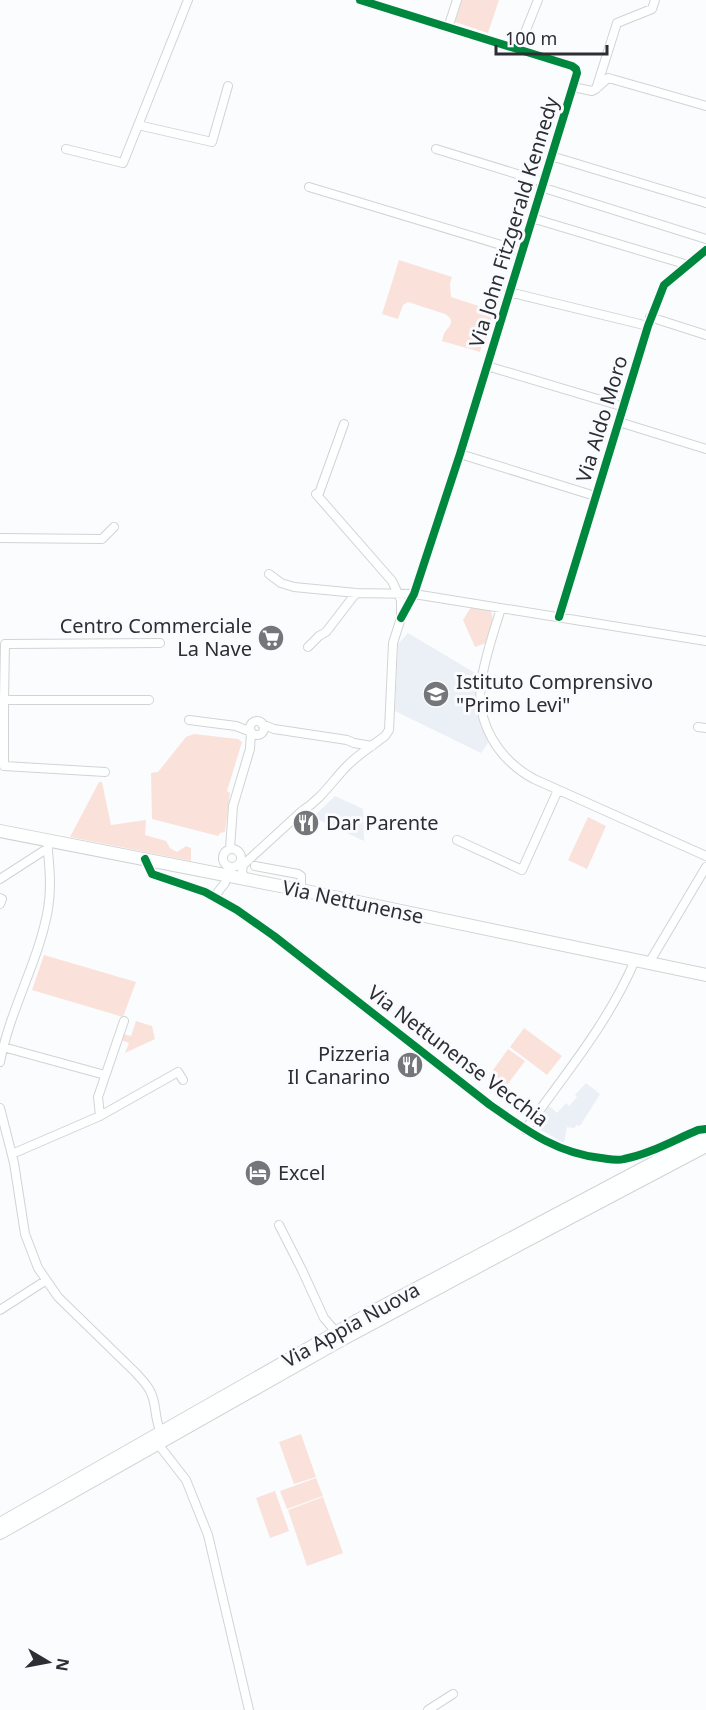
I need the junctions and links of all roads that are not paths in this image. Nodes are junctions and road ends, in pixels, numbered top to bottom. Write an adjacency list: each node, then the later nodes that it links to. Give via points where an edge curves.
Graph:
1 (188, 0): 12 (street)
2 (458, 0): 6 (street)
3 (538, 0): 7 (street)
4 (655, 0): 10 (street, via 652,9 617,23)
5 (365, 1): 6 (street, Via John Fitzgerald Kennedy)
6 (448, 28): 7 (street, Via John Fitzgerald Kennedy)
7 (518, 50): 9 (street, Via John Fitzgerald Kennedy, via 576,69)
8 (228, 86): 12 (street, via 212,142)
9 (573, 87): 10 (street, Via John Fitzgerald Kennedy); 15 (street, Via John Fitzgerald Kennedy)
10 (596, 89): 11 (street, via 608,78)
11 (706, 106)
12 (138, 125): 13 (street, via 123,163)
13 (66, 149)
14 (436, 149): 16 (street, Via John Fitzgerald Kennedy)
15 (551, 156): 16 (street, Via John Fitzgerald Kennedy); 18 (street, Via John Fitzgerald Kennedy)
16 (542, 185): 19 (street, Via John Fitzgerald Kennedy); 20 (street)
17 (309, 187): 22 (street, Via John Fitzgerald Kennedy)
18 (706, 203)
19 (532, 218): 22 (street, Via John Fitzgerald Kennedy); 23 (street)
20 (706, 239)
21 (706, 250): 23 (street, Via Aldo Moro)
22 (521, 251): 24 (street, Via John Fitzgerald Kennedy)
23 (688, 265): 25 (street, Via Aldo Moro, via 664,285)
24 (509, 292): 26 (street); 28 (street, Via John Fitzgerald Kennedy)
25 (651, 317): 26 (street, Via Aldo Moro); 27 (street)
26 (648, 326): 29 (street, Via Aldo Moro)
27 (706, 335)
28 (487, 366): 29 (street); 33 (street, Via John Fitzgerald Kennedy)
29 (624, 407): 30 (street, Via Aldo Moro)
30 (619, 422): 32 (street); 34 (street, Via Aldo Moro)
31 (344, 424): 39 (street, via 317,495)
32 (706, 449)
33 (460, 454): 34 (street); 40 (street, Via John Fitzgerald Kennedy)
34 (595, 496): 42 (street, Via Aldo Moro)
35 (114, 527): 36 (street, via 102,540)
36 (0, 538)
37 (269, 574): 38 (street, via 290,586)
38 (356, 592): 39 (street); 46 (street, via 326,632)
39 (398, 592): 40 (street); 43 (street)
40 (414, 594): 41 (street); 43 (street, Via John Fitzgerald Kennedy)
41 (501, 608): 42 (street); 53 (street, via 482,678 482,715 488,733 504,757 524,774)
42 (559, 617): 44 (street)
43 (401, 618): 51 (street, via 393,643 388,730)
44 (706, 640)
45 (160, 643): 47 (street, via 5,644)
46 (308, 647)
47 (2, 700): 48 (street); 52 (street, via 4,766)
48 (149, 700)
49 (189, 720): 50 (street)
50 (257, 729): 51 (street); 57 (street, via 233,806)
51 (372, 746): 65 (street, via 243,865)
52 (105, 772)
53 (558, 790): 55 (street, via 522,870); 59 (street)
54 (0, 831): 56 (main road, Via Nettunense)
55 (457, 840)
56 (48, 844): 60 (main road, Via Nettunense); 64 (street); 74 (street, via 50,893 46,920)
57 (230, 849): 58 (street); 58 (street, via 240,854 239,863 229,866)
58 (223, 856): 63 (street)
59 (706, 856)
60 (145, 858): 63 (main road, Via Nettunense); 67 (street, Via Nettunense Vecchia, via 152,874)
61 (255, 866): 66 (street, via 298,874)
62 (706, 867): 71 (street)
63 (223, 875): 65 (main road, Via Nettunense); 67 (street, via 225,883)
64 (0, 879)
65 (246, 880): 66 (main road, Via Nettunense)
66 (301, 890): 70 (main road, Via Nettunense)
67 (214, 897): 81 (street, Via Nettunense Vecchia, via 274,936)
68 (0, 898): 69 (street)
69 (0, 904)
70 (635, 960): 71 (main road, Via Nettunense); 81 (street, via 587,1044)
71 (649, 963): 72 (main road, Via Nettunense)
72 (706, 975)
73 (124, 1021): 76 (street)
74 (3, 1047): 75 (street); 76 (street)
75 (0, 1062)
76 (105, 1075): 79 (street, via 98,1097)
77 (183, 1080): 79 (street, via 178,1072)
78 (0, 1108): 84 (street)
79 (100, 1116): 84 (street)
80 (706, 1129): 81 (street, Via Nettunense Vecchia, via 622,1160 556,1148)
81 (525, 1130)
82 (706, 1135): 88 (main road, Via Appia Nuova)
83 (706, 1146): 89 (main road, Via Appia Nuova)
84 (12, 1154): 86 (street, via 25,1234)
85 (279, 1225): 88 (street, via 324,1318)
86 (45, 1281): 87 (street); 89 (street, via 146,1384 152,1393)
87 (0, 1310)
88 (337, 1333): 89 (main road, Via Appia Nuova)
89 (159, 1438): 90 (main road, Via Appia Nuova); 91 (main road, Via Appia Nuova); 93 (street, via 186,1480 208,1535)
90 (0, 1524)
91 (0, 1533)
92 (453, 1694): 94 (street)
93 (249, 1710)
94 (429, 1710)

